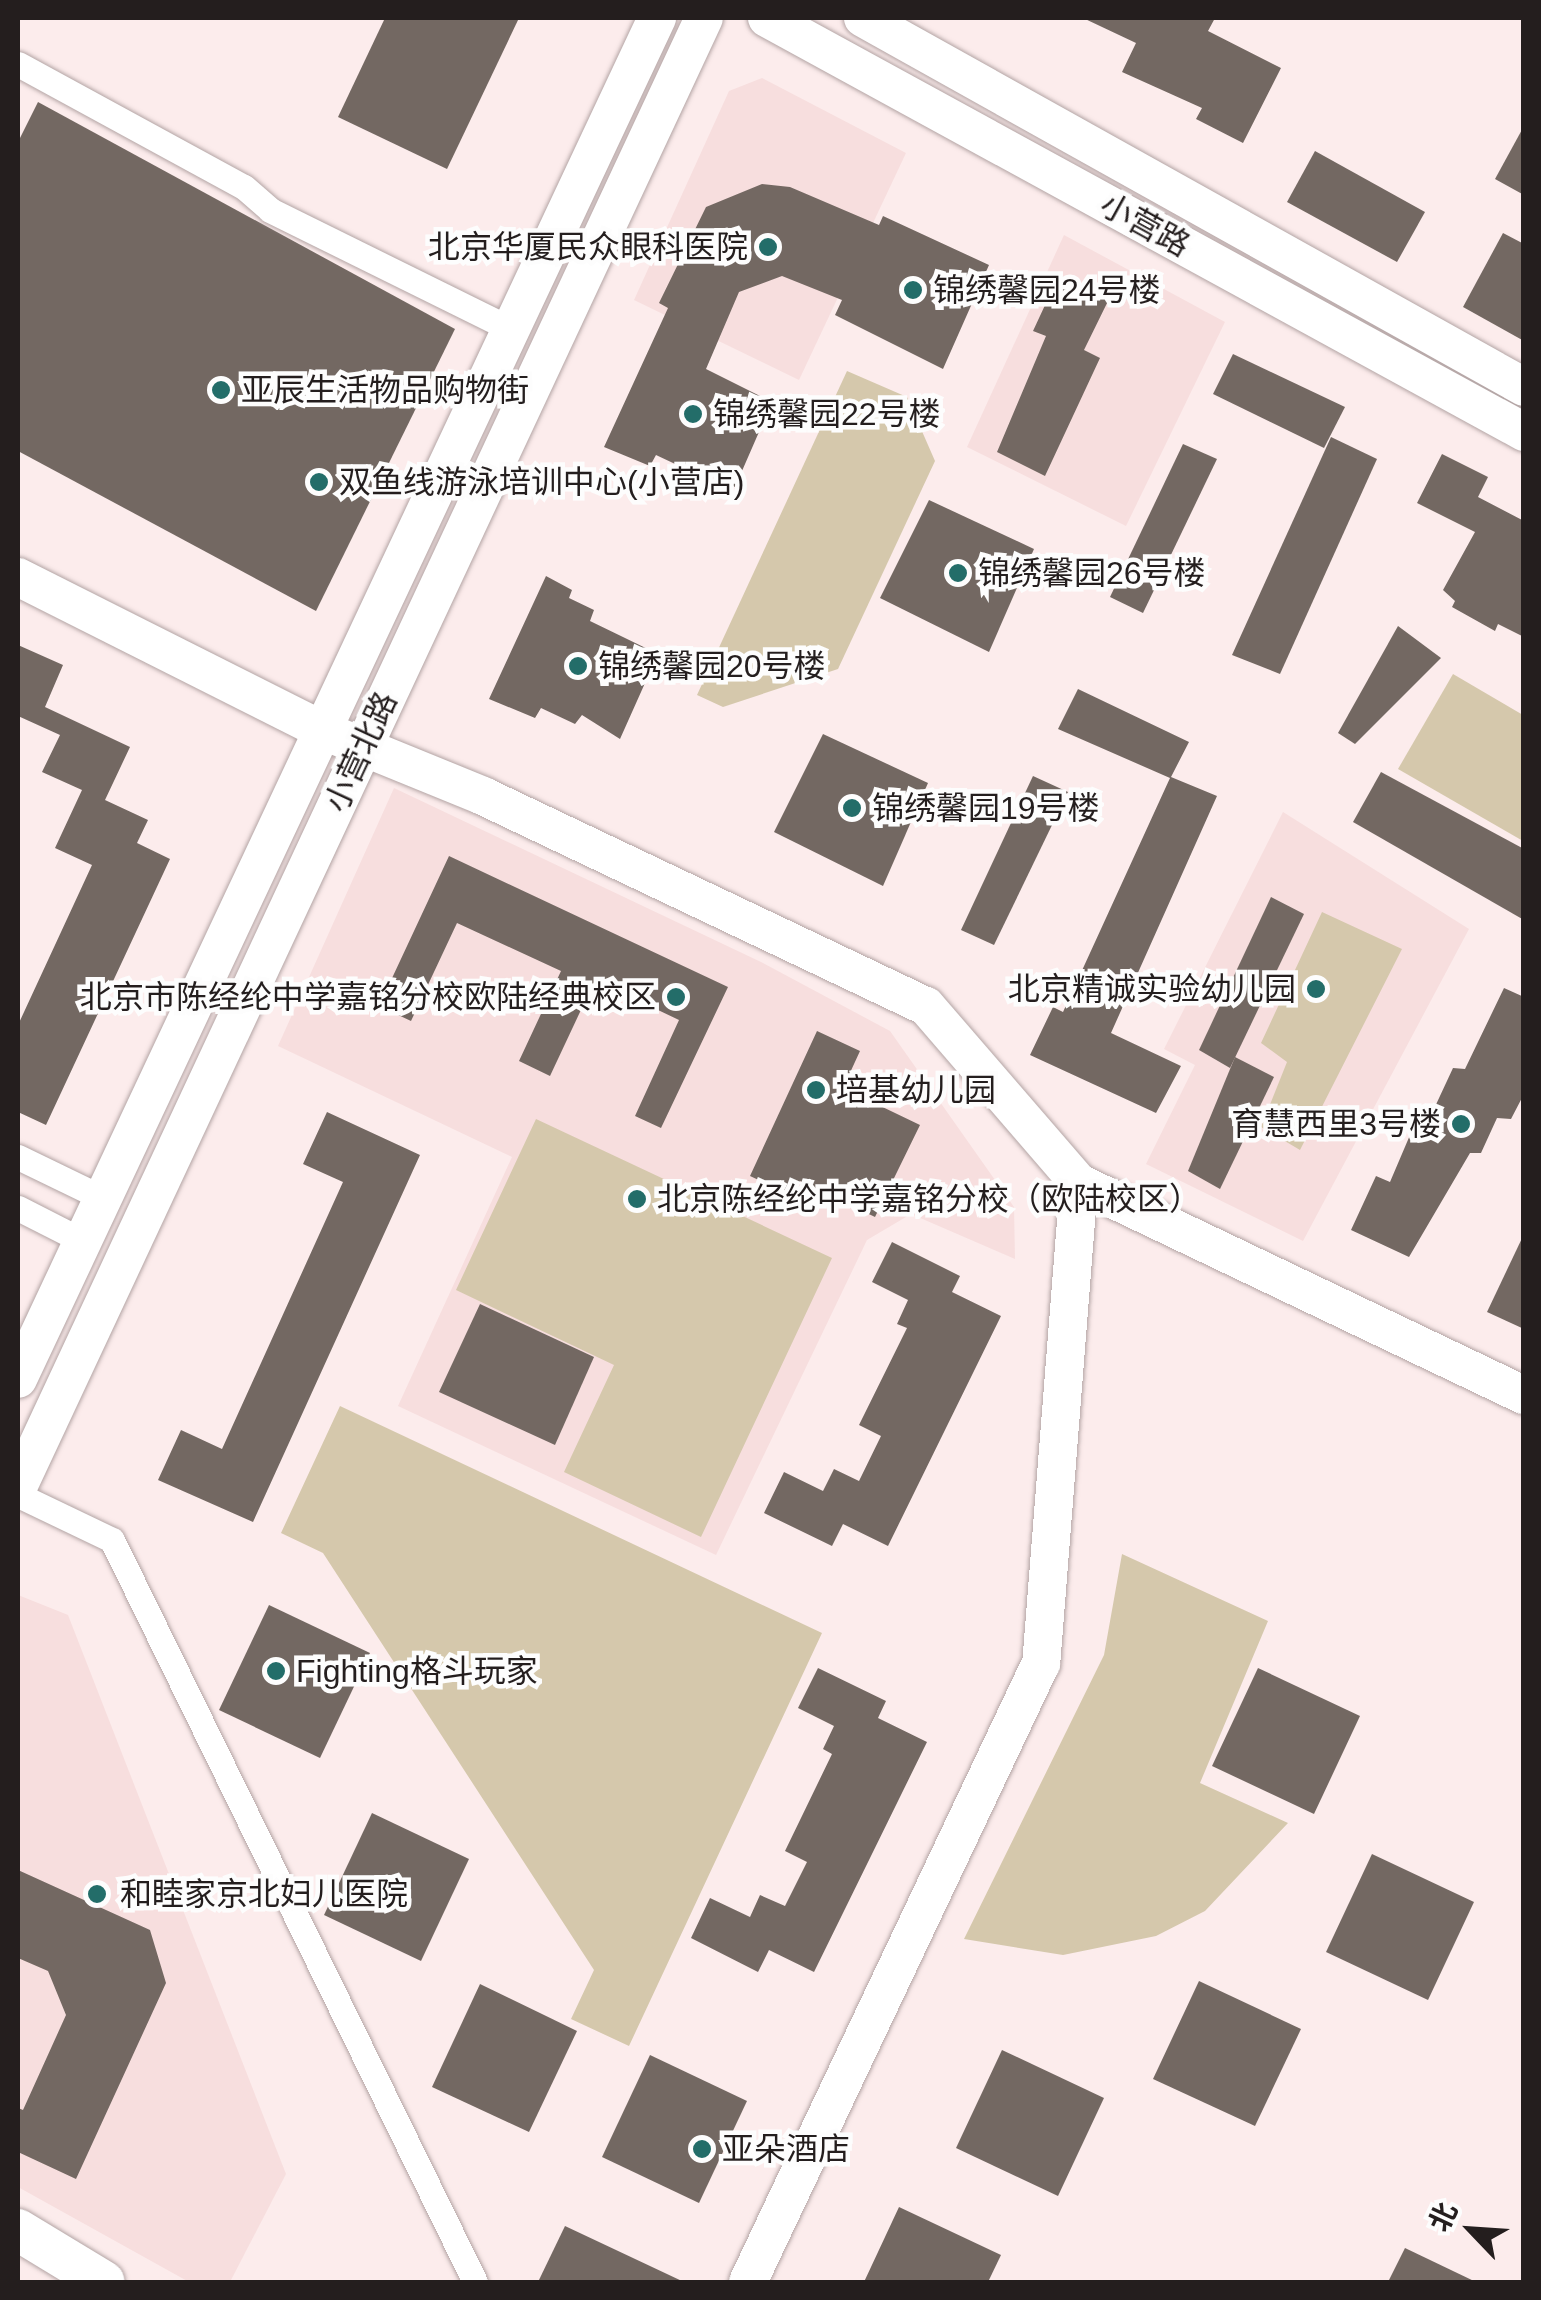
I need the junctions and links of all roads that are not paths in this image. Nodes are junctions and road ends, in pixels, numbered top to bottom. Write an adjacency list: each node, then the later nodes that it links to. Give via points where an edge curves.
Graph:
1 (657, 18): 6 (street, 小营北路)
2 (704, 18): 11 (street, 小营北路)
3 (767, 18): 8 (street, 小营路)
4 (863, 18): 7 (street, 小营路)
5 (18, 64): 6 (street, via 244,187 270,210)
6 (511, 329): 10 (street, 小营北路)
7 (1524, 386)
8 (1524, 432)
9 (18, 576): 10 (street)
10 (324, 731): 11 (street); 14 (street, 小营北路)
11 (363, 747): 13 (street, via 483,796 926,1006); 19 (street, 小营北路)
12 (18, 1157): 14 (street)
13 (1079, 1183): 18 (street); 24 (street, via 1041,1663)
14 (103, 1198): 16 (street, 小营北路)
15 (18, 1208): 16 (street)
16 (83, 1241): 17 (street, 小营北路)
17 (18, 1380)
18 (1524, 1395)
19 (18, 1486)
20 (18, 1495): 23 (street, via 112,1540)
21 (18, 2230): 22 (main road)
22 (104, 2282)
23 (475, 2282)
24 (748, 2282)

